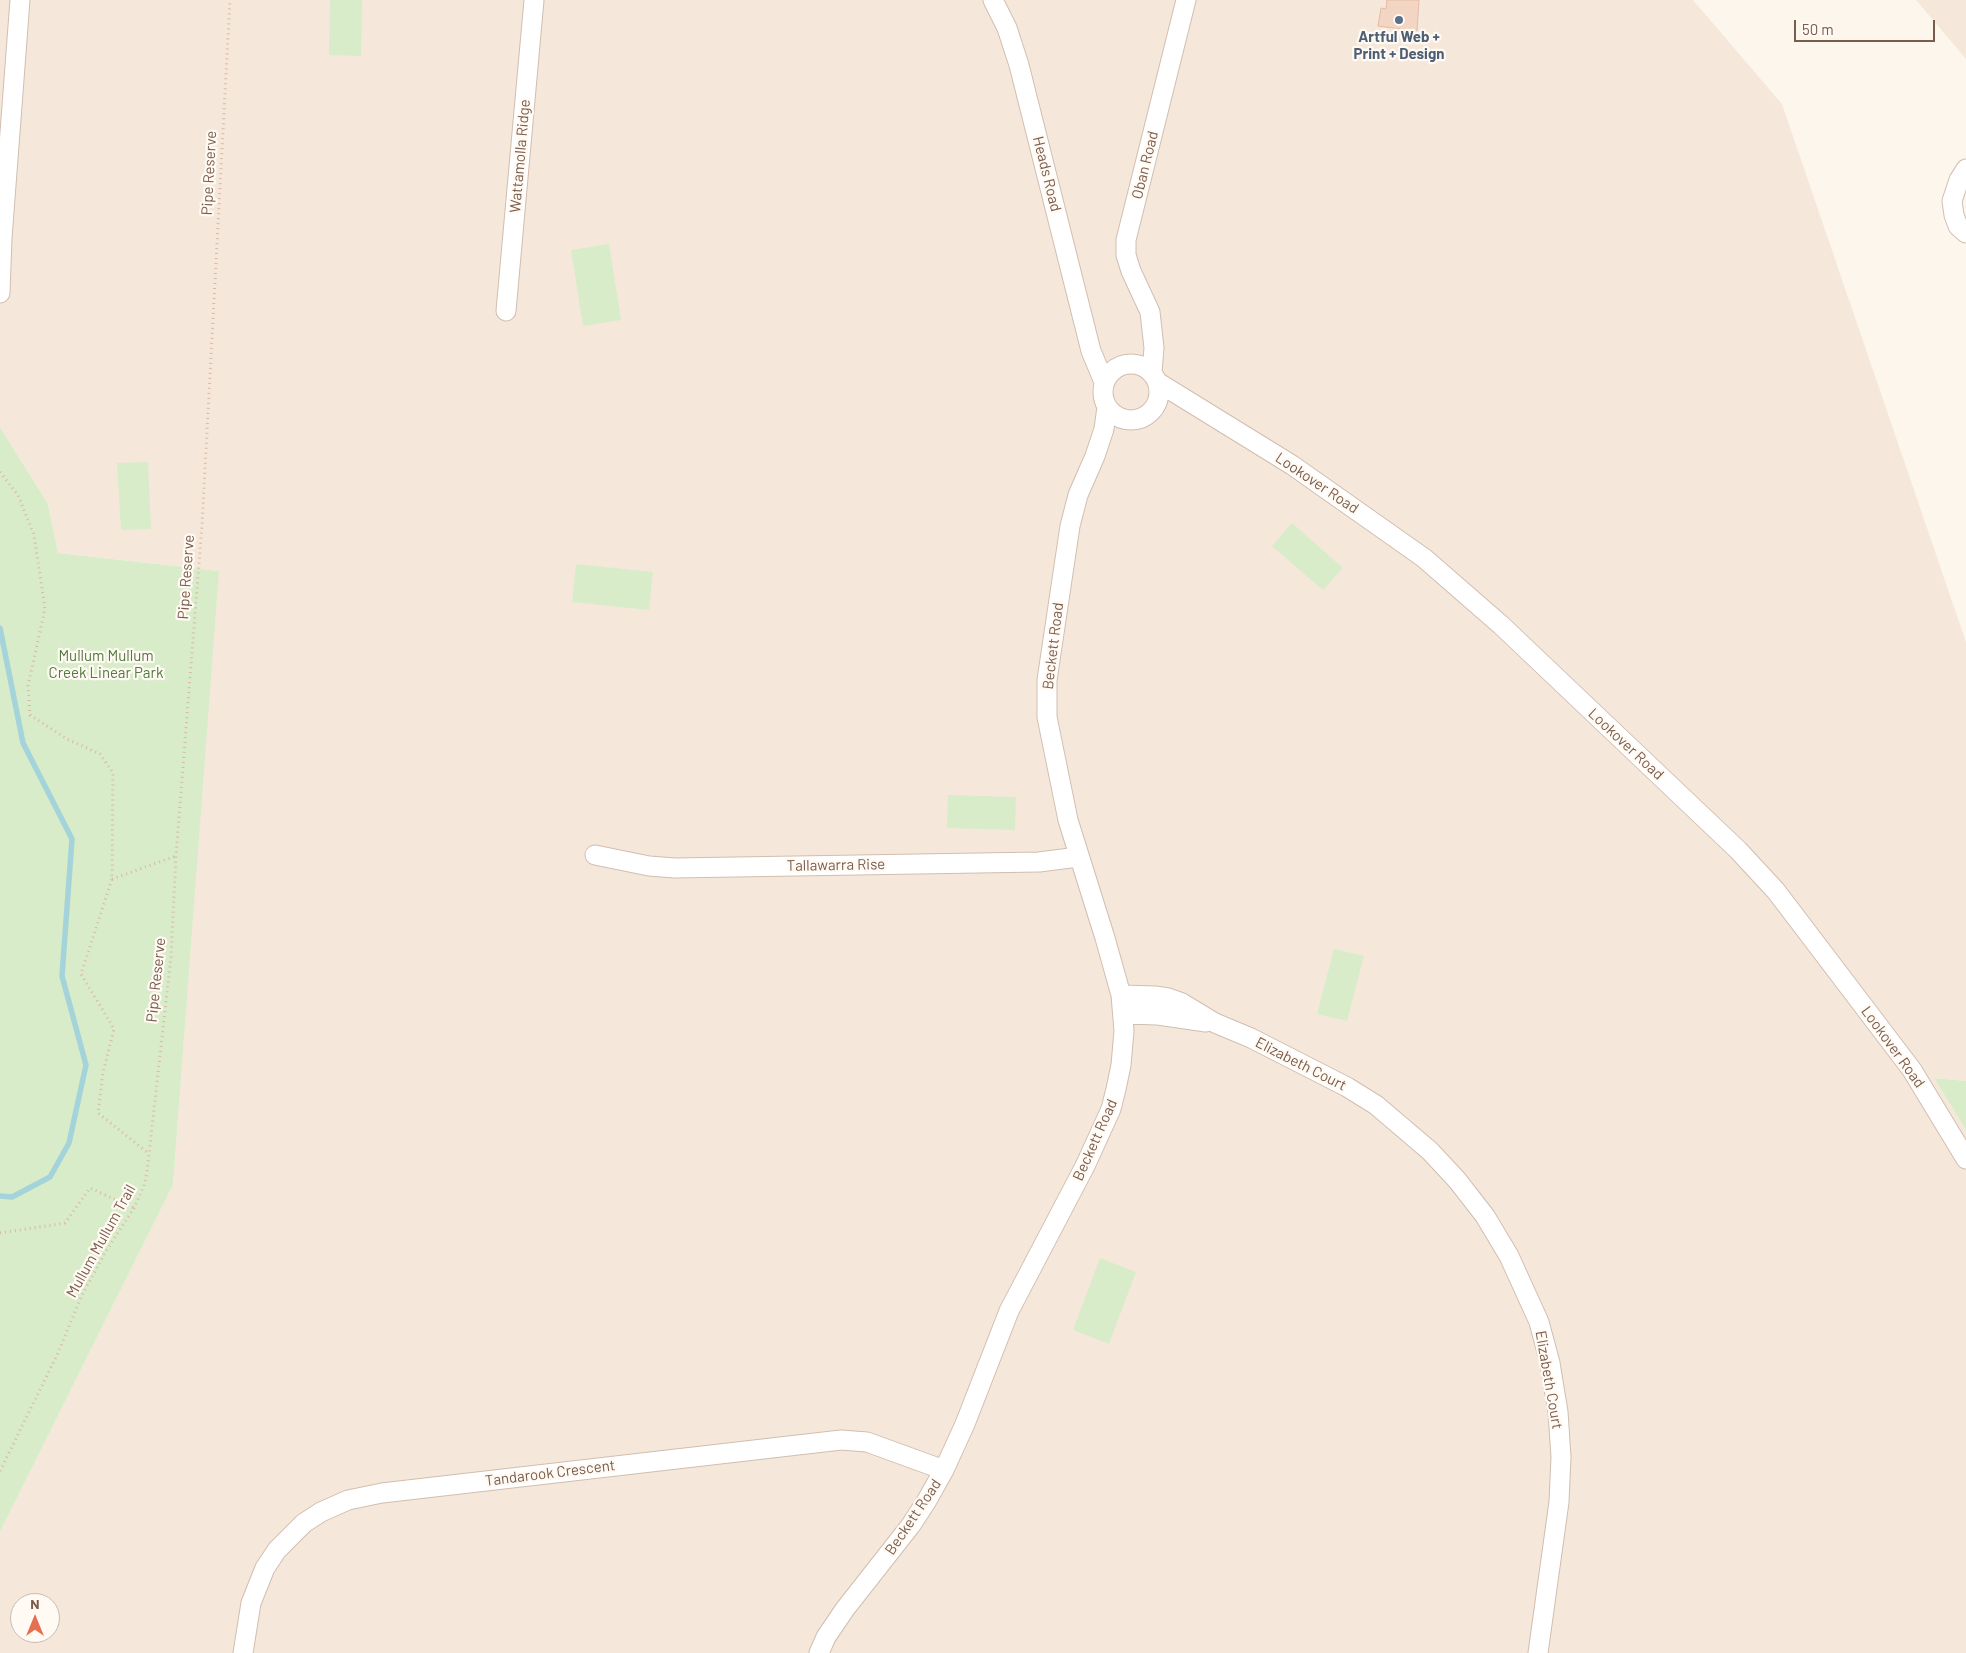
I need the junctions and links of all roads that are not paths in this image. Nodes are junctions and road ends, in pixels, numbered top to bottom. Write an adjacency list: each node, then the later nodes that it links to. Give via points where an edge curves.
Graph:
1 (20, 0): 7 (street)
2 (534, 0): 8 (street, Wattamolla Ridge)
3 (993, 0): 10 (street, Heads Road, via 1007,28 1029,99)
4 (1186, 0): 9 (street, Oban Road, via 1126,240 1126,255 1150,312)
5 (1966, 169): 6 (street, via 1952,200 1958,226)
6 (1966, 233)
7 (0, 293)
8 (506, 311)
9 (1152, 326): 11 (street, via 1145,347); 12 (street, Oban Road)
10 (1091, 351): 11 (street, via 1109,360); 13 (street, Heads Road)
11 (1129, 364): 12 (street, via 1144,367); 13 (street, via 1109,374)
12 (1155, 378): 15 (street, via 1160,391); 16 (street, Lookover Road)
13 (1104, 382): 14 (street, via 1103,395)
14 (1107, 407): 17 (street); 18 (street, Beckett Road)
15 (1156, 407): 16 (street, Lookover Road); 17 (street, via 1142,418)
16 (1204, 413): 24 (street, Lookover Road, via 1292,465 1424,558 1508,631 1738,850 1776,891 1906,1062)
17 (1125, 420): 18 (street, Beckett Road)
18 (1095, 456): 20 (street, Beckett Road, via 1078,495 1070,526 1047,680 1047,717)
19 (595, 855): 20 (street, Tallawarra Rise, via 675,868 1039,862)
20 (1078, 857): 21 (street, Beckett Road)
21 (1121, 994): 22 (street, Beckett Road); 23 (street, Elizabeth Court, via 1168,998)
22 (1123, 1014): 23 (street, Elizabeth Court); 25 (street, Beckett Road, via 1121,1065 1111,1110 1009,1311)
23 (1215, 1023): 28 (street, Elizabeth Court, via 1347,1087 1401,1125 1457,1180 1485,1216 1509,1256 1538,1322 1550,1363 1558,1412 1559,1502)
24 (1966, 1159)
25 (944, 1470): 26 (street, Tandarook Crescent, via 880,1445 841,1440 382,1493 348,1500 304,1523 277,1550 265,1568 251,1603); 27 (street, Beckett Road, via 911,1525 845,1609)
26 (243, 1653)
27 (819, 1653)
28 (1538, 1653)

